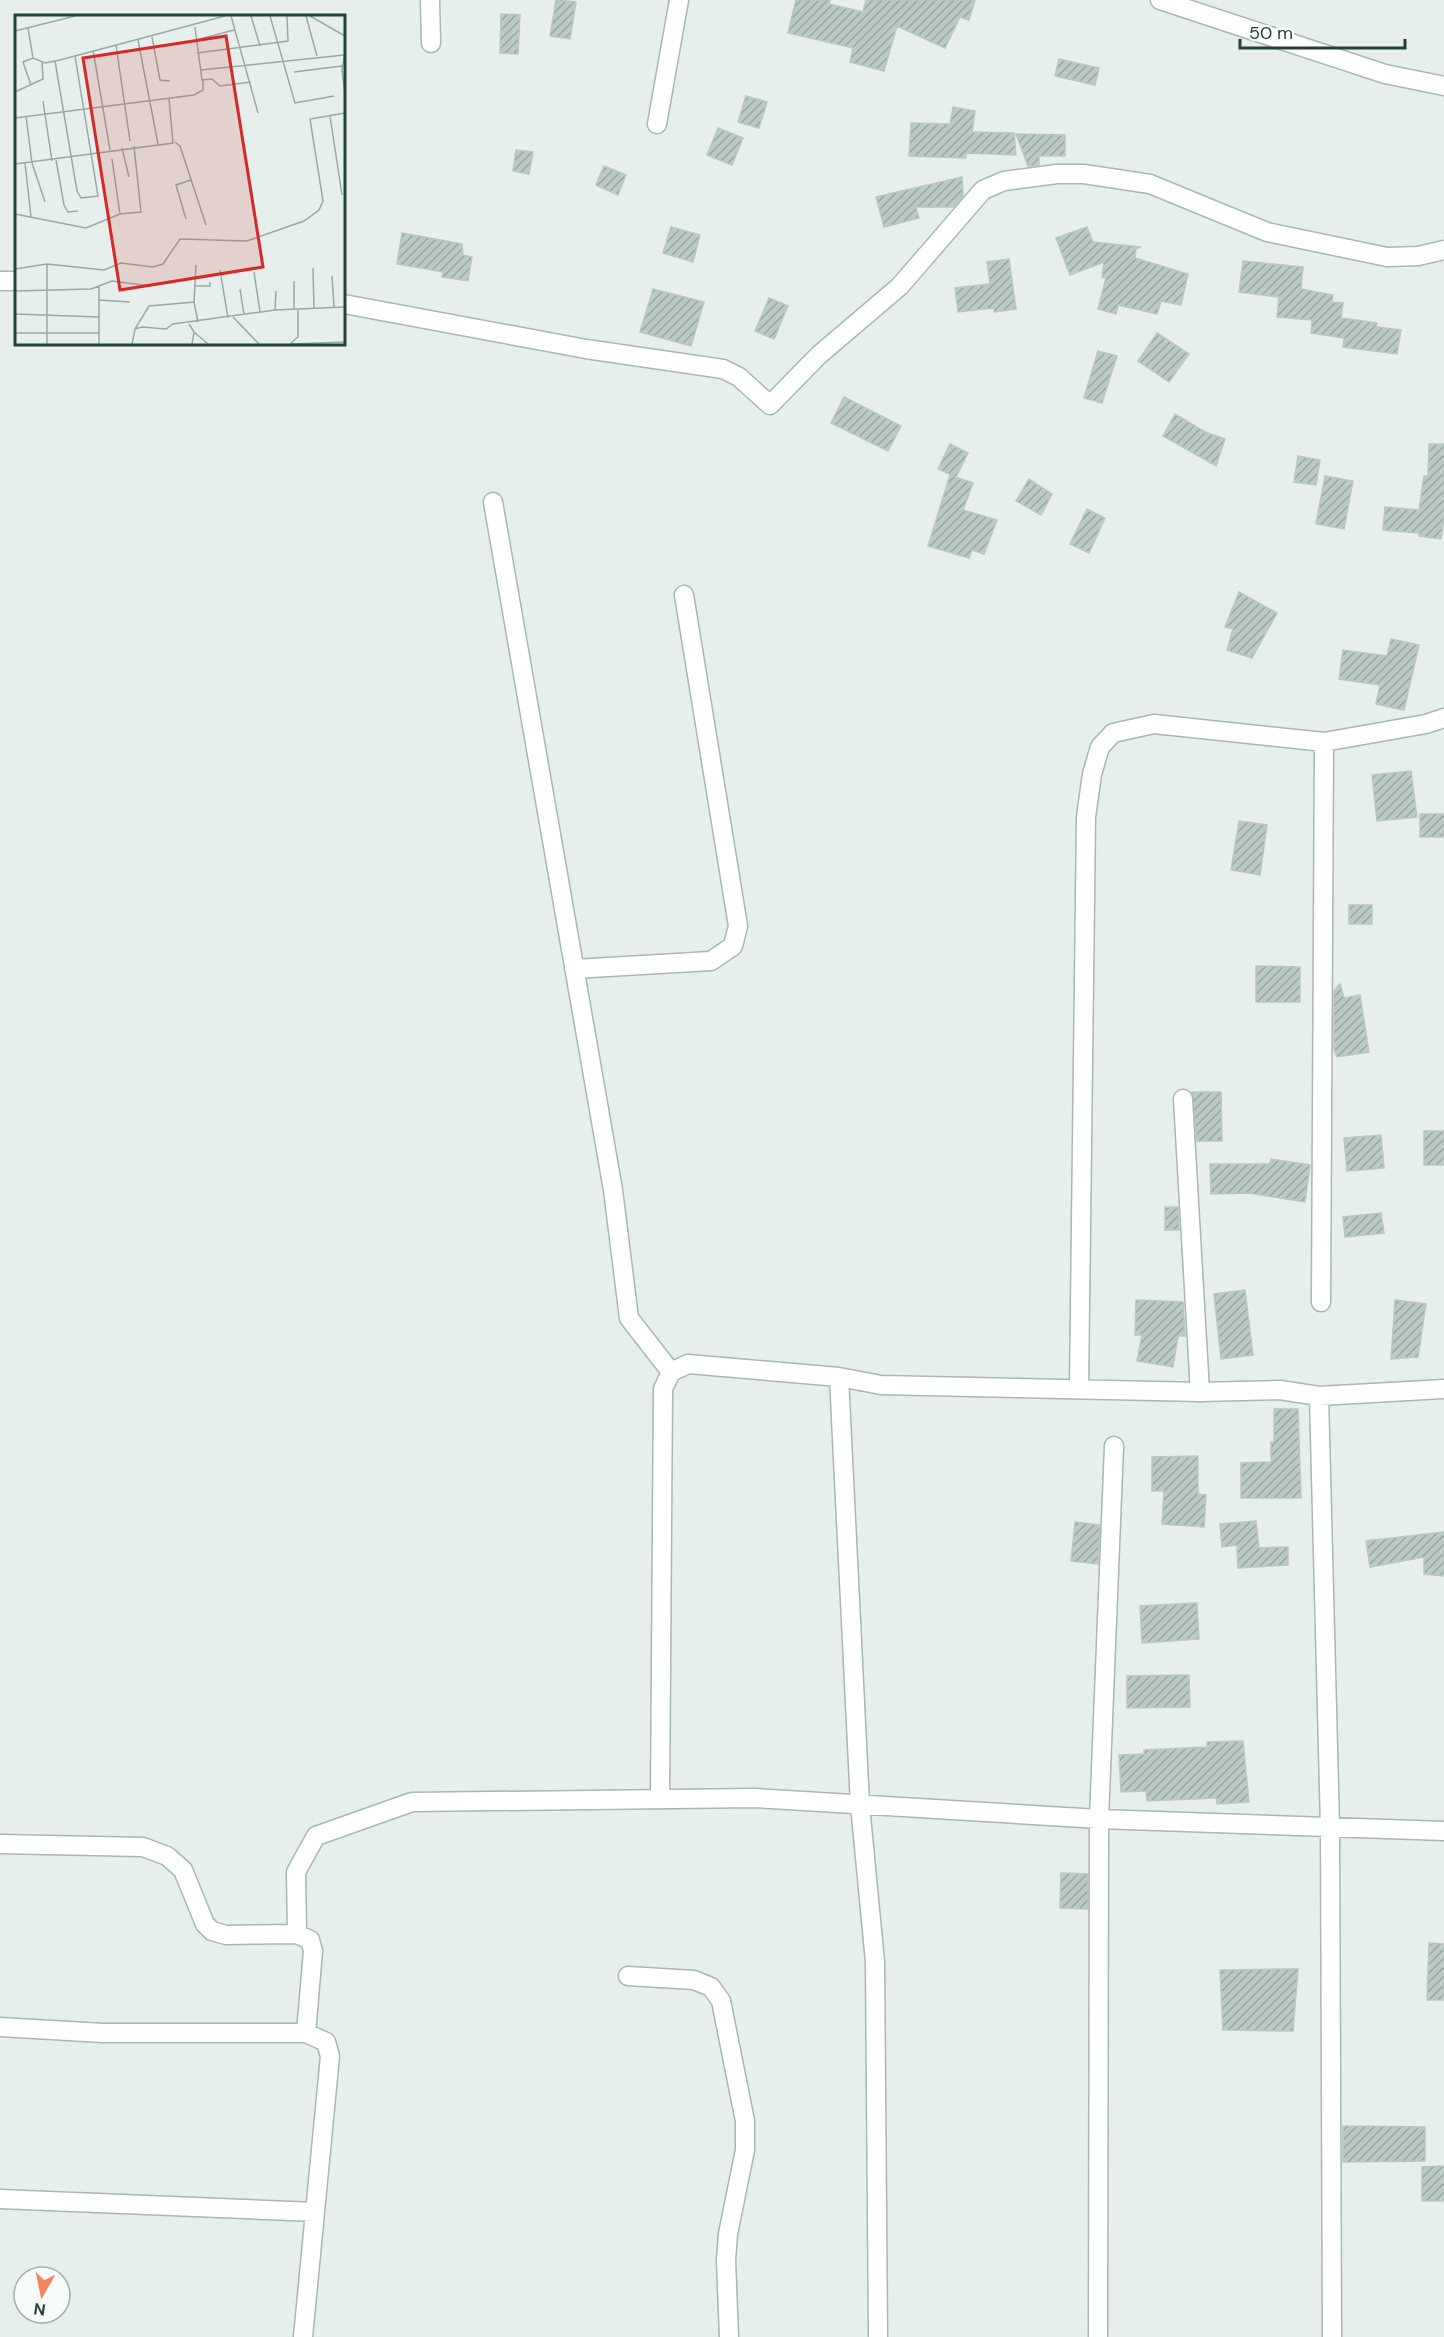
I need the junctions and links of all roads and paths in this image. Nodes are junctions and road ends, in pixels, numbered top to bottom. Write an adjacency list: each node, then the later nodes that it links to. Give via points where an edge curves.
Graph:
1 (430, 0): 4 (street)
2 (680, 0): 6 (street)
3 (1160, 0): 5 (street, via 1385,74)
4 (431, 43)
5 (1444, 86)
6 (657, 124)
7 (1444, 250): 8 (street, via 1387,257 1267,232 1150,184 1084,174 1004,181 982,190 900,286 819,356 770,405 739,377 723,369 586,349)
8 (345, 304)
9 (493, 502): 13 (street)
10 (684, 594): 13 (street, via 738,926 733,946 711,961)
11 (1444, 718): 12 (street)
12 (1323, 742): 15 (street); 18 (street, via 1154,724 1113,732 1100,747 1086,817)
13 (574, 969): 16 (street, via 613,1190 628,1318)
14 (1183, 1099): 20 (street)
15 (1321, 1302)
16 (671, 1372): 17 (street, via 688,1364); 23 (street, via 663,1389)
17 (839, 1377): 18 (street, via 881,1385); 24 (street)
18 (1079, 1389): 20 (street)
19 (1444, 1389): 21 (street)
20 (1200, 1392): 21 (street, via 1280,1390)
21 (1319, 1396): 26 (street)
22 (1114, 1446): 25 (street)
23 (660, 1799): 24 (street, via 755,1798); 29 (street, via 412,1802 316,1836 296,1872)
24 (860, 1805): 25 (street); 37 (street, via 875,1962)
25 (1099, 1820): 26 (street); 38 (street)
26 (1330, 1827): 27 (street); 39 (street)
27 (1444, 1831)
28 (0, 1844): 29 (street, via 143,1847 167,1856 183,1870 205,1924 212,1930 226,1935)
29 (297, 1934): 32 (street, via 310,1940 313,1951)
30 (628, 1976): 36 (street, via 694,1980 711,1988 721,2001 745,2121 745,2150 726,2260)
31 (0, 2027): 32 (street, via 103,2033)
32 (306, 2033): 34 (street, via 326,2043 330,2056)
33 (0, 2199): 34 (street)
34 (315, 2212): 35 (street)
35 (303, 2337)
36 (729, 2337)
37 (878, 2337)
38 (1098, 2337)
39 (1332, 2337)

